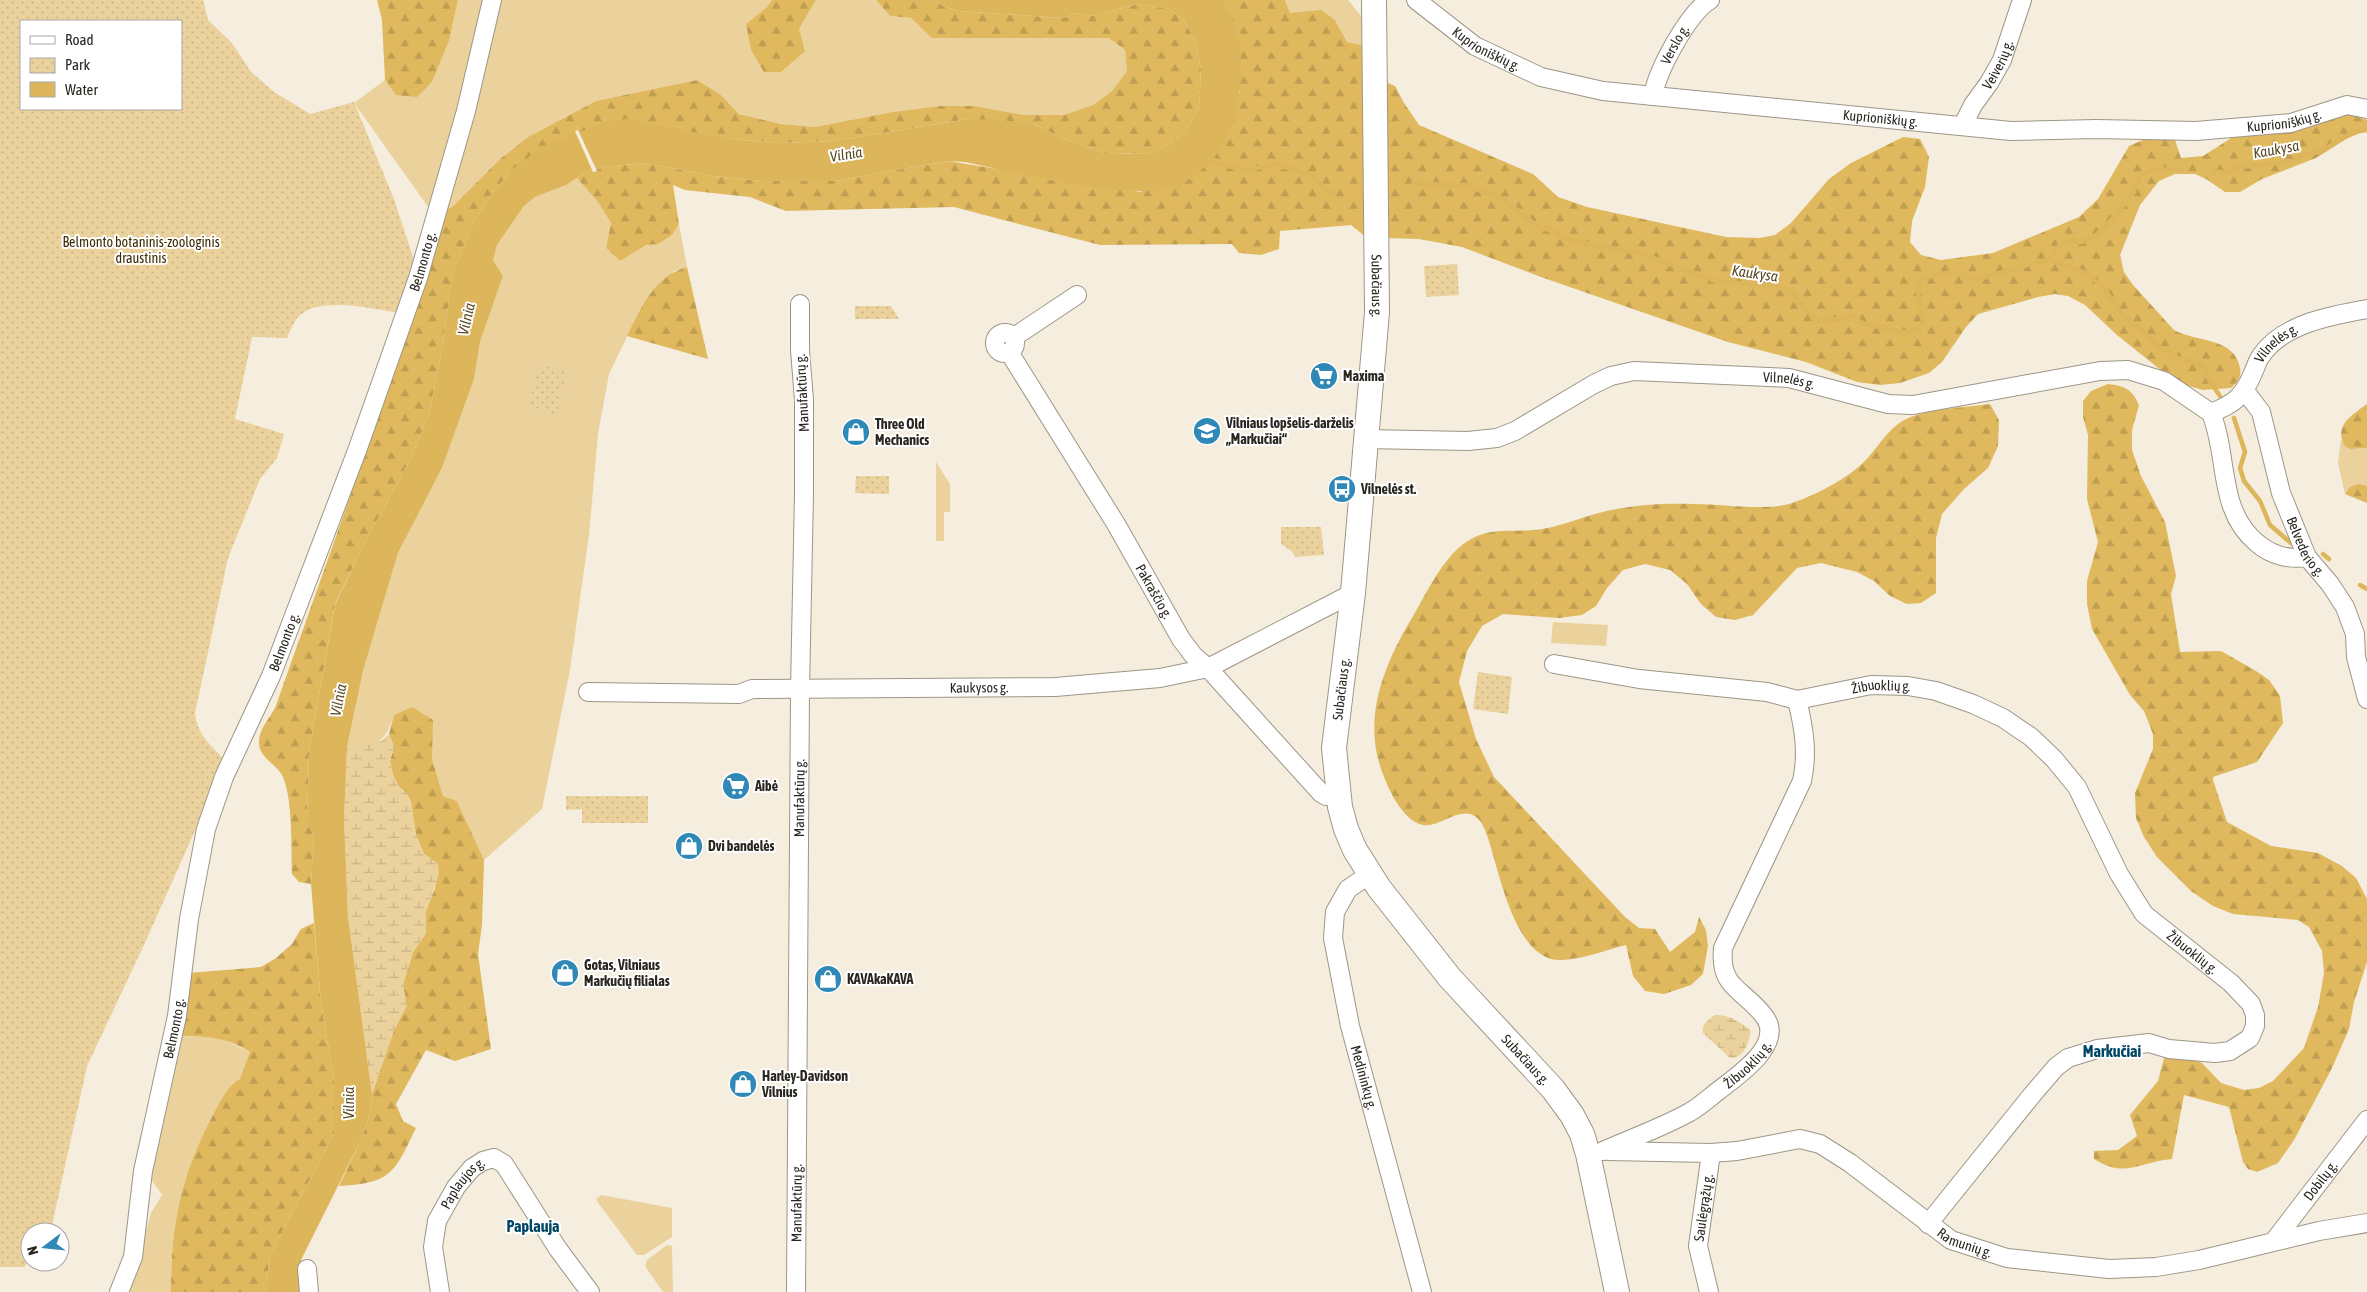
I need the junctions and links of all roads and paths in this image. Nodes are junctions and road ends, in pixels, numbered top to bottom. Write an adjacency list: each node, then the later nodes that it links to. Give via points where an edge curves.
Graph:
1 (492, 0): 33 (street, Belmonto g., via 466,111 418,278 358,448 274,667 224,777 206,829 189,919 177,1016 143,1171 132,1257)
2 (1374, 0): 14 (street, Subačiaus g., via 1377,312)
3 (1416, 0): 6 (street, Kuprioniškių g., via 1475,46 1541,77 1603,92)
4 (1710, 0): 6 (street, Verslo g., via 1693,16 1659,72)
5 (2022, 0): 8 (street, Veiverių g., via 2002,60)
6 (1653, 96): 8 (street, Kuprioniškių g.)
7 (2367, 109): 8 (street, Kuprioniškių g., via 2347,105 2291,123 2196,131 2010,131)
8 (1963, 126)
9 (1077, 295): 19 (street, Pakraščio g., via 1012,345 1181,639)
10 (800, 304): 20 (street, Manufaktūrų g., via 804,400)
11 (2367, 309): 12 (street, Vilnelės g., via 2304,326 2277,339 2260,357)
12 (2245, 391): 13 (street, Vilnelės g., via 2230,406); 15 (street, Belvederio g., via 2261,412 2281,492)
13 (2210, 413): 14 (street, Vilnelės g., via 2164,381 2128,370 2100,370 1913,404 1888,404 1789,378 1634,371 1594,384 1497,438 1468,441); 15 (street, via 2217,430 2230,507 2239,524 2263,549 2288,558)
14 (1366, 439): 16 (street, Subačiaus g.)
15 (2307, 558): 17 (street, Belvederio g., via 2330,584)
16 (1353, 594): 19 (street, Kaukysos g.); 24 (street, Subačiaus g., via 1334,748)
17 (2361, 634): 22 (street, Belvederio g., via 2356,657)
18 (1554, 664): 23 (street, Žibuoklių g., via 1639,679 1767,692)
19 (1208, 668): 20 (street, Kaukysos g., via 1160,678 1055,687); 24 (street, Pakraščio g., via 1321,793)
20 (800, 689): 21 (street, Kaukysos g., via 752,689 739,694); 37 (street, Manufaktūrų g.)
21 (588, 692)
22 (2367, 698)
23 (1798, 700): 27 (street, Žibuoklių g., via 1806,760 1802,781 1723,948 1722,964 1728,981 1764,1016 1770,1027 1769,1038 1760,1056 1691,1112); 30 (street, Žibuoklių g., via 1871,684 1908,686 1936,691 1973,704 2031,737 2077,788 2144,914 2231,983 2251,1004 2255,1015 2256,1026 2250,1038 2230,1051 2170,1049 2149,1043 2097,1049 2068,1058 2032,1095)
24 (1337, 795): 25 (street, Subačiaus g., via 1346,829)
25 (1370, 874): 27 (street, Subačiaus g., via 1426,950 1566,1106); 38 (street, Medininkų g., via 1348,889 1335,912 1333,938 1350,1026)
26 (2367, 1120): 31 (street, Dobilų g.)
27 (1596, 1152): 28 (street, Ramunių g.); 39 (street, Subačiaus g.)
28 (1711, 1152): 30 (street, Ramunių g., via 1800,1139 1815,1142 1850,1163); 40 (street, Saulėgrąžų g., via 1698,1246)
29 (2367, 1223): 31 (street, Ramunių g.)
30 (1928, 1224): 31 (street, Ramunių g., via 1951,1240 2007,1258 2109,1269 2156,1267 2199,1260)
31 (2274, 1241)
32 (307, 1269): 34 (street)
33 (119, 1292)
34 (309, 1292)
35 (440, 1292): 36 (street, Paplaujos g., via 433,1247 438,1221 456,1186 472,1168 494,1158 508,1169 558,1249)
36 (590, 1292)
37 (796, 1292)
38 (1422, 1292)
39 (1617, 1292)
40 (1709, 1292)

